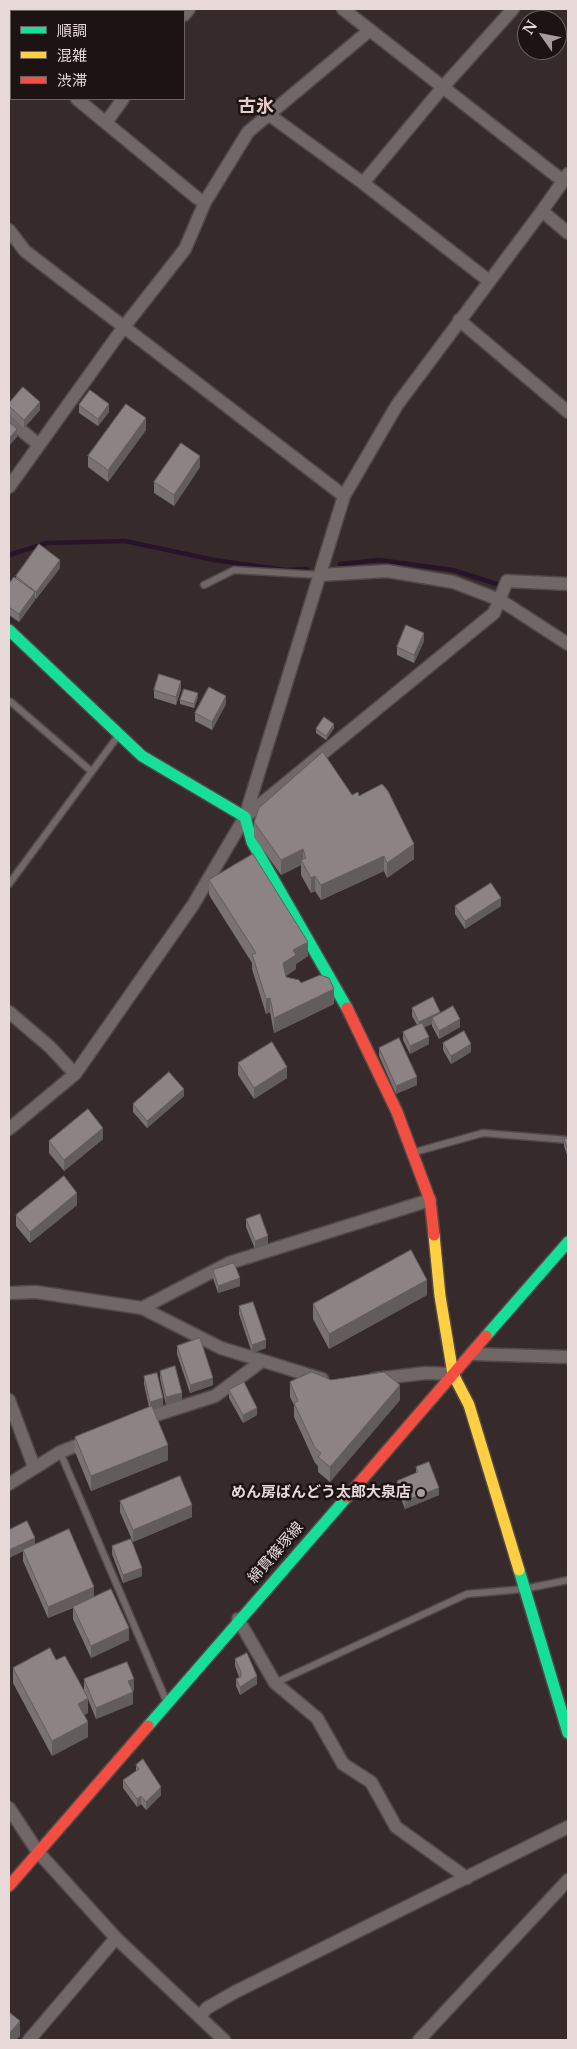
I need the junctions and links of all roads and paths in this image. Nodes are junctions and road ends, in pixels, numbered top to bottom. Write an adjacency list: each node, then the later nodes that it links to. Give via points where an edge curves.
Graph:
1 (513, 9): 4 (street)
2 (347, 10): 3 (street)
3 (370, 30): 4 (street); 7 (street)
4 (443, 87): 9 (street); 10 (street)
5 (79, 100): 8 (street)
6 (122, 100): 8 (street)
7 (268, 114): 10 (street); 11 (street, via 240,143)
8 (107, 121): 11 (street)
9 (566, 177): 12 (street)
10 (364, 183): 15 (street)
11 (205, 202): 17 (street, via 185,249)
12 (542, 212): 14 (street); 15 (street)
13 (9, 230): 17 (street, via 25,251)
14 (568, 233)
15 (489, 281): 16 (street)
16 (459, 320): 18 (street); 22 (street, via 397,405)
17 (123, 328): 20 (street); 22 (street)
18 (568, 412)
19 (9, 420): 20 (street)
20 (39, 445): 21 (street)
21 (9, 487)
22 (344, 496): 23 (street)
23 (320, 575): 25 (lane, via 234,570); 26 (street, via 386,571 453,582); 32 (street)
24 (568, 584): 26 (street, via 507,581)
25 (204, 585)
26 (500, 600): 28 (street); 32 (street, via 494,613)
27 (9, 630): 30 (street)
28 (568, 644)
29 (11, 702): 31 (lane)
30 (118, 734): 31 (lane); 32 (street, via 142,756)
31 (91, 771): 33 (lane)
32 (245, 817): 35 (street, via 193,905); 38 (street, via 252,842 338,990 397,1112)
33 (9, 883)
34 (9, 1012): 35 (street, via 50,1047)
35 (75, 1074): 36 (street)
36 (9, 1129)
37 (568, 1140): 38 (lane, via 483,1133)
38 (412, 1153): 39 (street)
39 (430, 1200): 42 (street, via 229,1263); 46 (street, via 440,1296)
40 (568, 1242): 43 (street, 綿貫篠塚線)
41 (9, 1293): 42 (street, via 36,1292)
42 (142, 1308): 45 (street, via 221,1348)
43 (471, 1354): 44 (street); 46 (street, 綿貫篠塚線)
44 (568, 1357)
45 (262, 1361): 48 (street); 50 (street, via 215,1396)
46 (453, 1374): 47 (street, via 426,1373); 56 (street, via 469,1405); 57 (street, 綿貫篠塚線)
47 (357, 1381)
48 (338, 1384)
49 (9, 1400): 53 (street)
50 (126, 1426)
51 (102, 1436): 52 (street)
52 (60, 1452): 53 (street); 59 (lane)
53 (34, 1467): 54 (street)
54 (9, 1484)
55 (568, 1580): 56 (lane)
56 (524, 1589): 58 (lane, via 467,1594); 60 (street)
57 (238, 1619): 58 (street); 59 (street, 綿貫篠塚線)
58 (275, 1683): 64 (street, via 317,1718 343,1764 371,1782 396,1827)
59 (167, 1702): 63 (street, 綿貫篠塚線)
60 (568, 1733)
61 (9, 1808): 63 (street)
62 (568, 1827): 64 (street)
63 (38, 1852): 66 (street, 綿貫篠塚線); 67 (street)
64 (467, 1878): 68 (street, via 234,1992)
65 (568, 1880): 71 (street)
66 (9, 1886)
67 (116, 1938): 68 (street); 70 (street)
68 (200, 2016): 69 (street)
69 (221, 2039)
70 (29, 2040)
71 (419, 2040)

